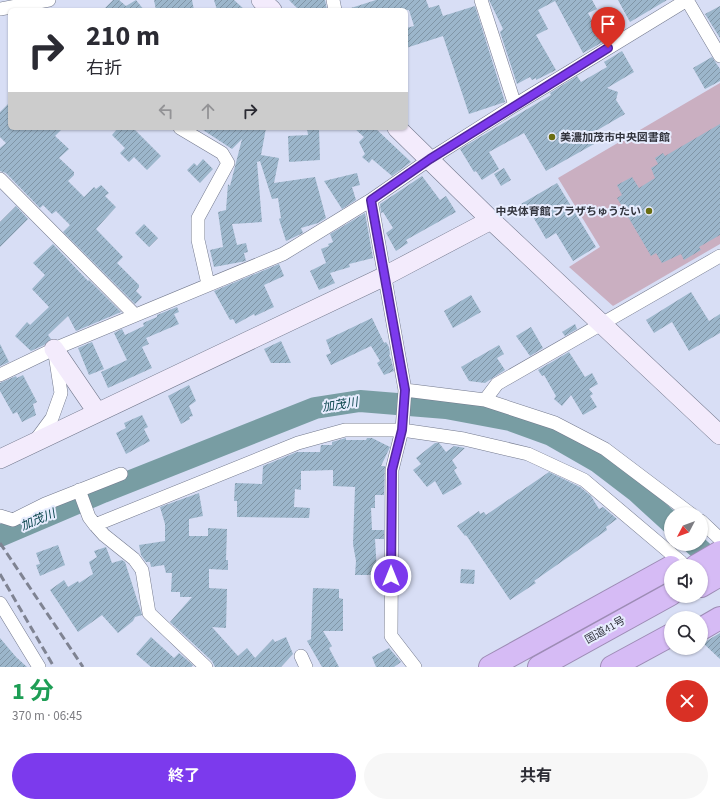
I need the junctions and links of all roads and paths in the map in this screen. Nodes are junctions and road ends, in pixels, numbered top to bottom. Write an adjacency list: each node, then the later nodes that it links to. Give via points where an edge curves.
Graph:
1 (49, 0): 5 (street)
2 (261, 0): 7 (street)
3 (481, 0): 9 (street)
4 (687, 0): 8 (street); 9 (street)
5 (27, 7): 6 (street)
6 (14, 8)
7 (270, 8)
8 (720, 56)
9 (515, 105): 12 (street)
10 (183, 130): 18 (street, via 222,153 228,163 198,218 198,240)
11 (399, 130): 12 (street)
12 (430, 159): 14 (street); 15 (street)
13 (0, 179): 19 (street)
14 (371, 200): 17 (street); 18 (street, via 283,254)
15 (491, 220): 17 (street); 20 (street)
16 (720, 256): 20 (street)
17 (383, 277): 23 (street); 25 (street)
18 (208, 284): 19 (street)
19 (135, 315): 21 (street)
20 (603, 324): 24 (street, via 497,384); 27 (street)
21 (54, 348): 22 (street); 25 (street); 28 (street, via 61,392 52,418)
22 (0, 375)
23 (405, 390): 24 (street); 26 (street)
24 (485, 400): 32 (street, via 555,424 605,449)
25 (97, 412): 28 (street)
26 (402, 430): 34 (street, via 344,430 298,443); 35 (street, via 464,438 528,454 584,480); 48 (street, via 392,470 391,636)
27 (720, 435)
28 (34, 442): 29 (street)
29 (0, 459)
30 (121, 474): 31 (street)
31 (80, 492): 33 (street, via 13,520); 34 (street)
32 (682, 507)
33 (0, 516)
34 (92, 521): 47 (street, via 104,535 134,559 142,570 149,613)
35 (690, 559)
36 (708, 570): 37 (highway)
37 (720, 575)
38 (664, 582): 49 (highway)
39 (664, 584): 50 (highway)
40 (664, 598): 51 (highway, 国道41号)
41 (0, 603): 43 (street)
42 (669, 603): 52 (highway, 国道41号)
43 (4, 618): 46 (street)
44 (664, 639): 53 (highway)
45 (664, 650): 54 (highway)
46 (39, 667)
47 (206, 667)
48 (415, 667)
49 (490, 667)
50 (515, 667)
51 (539, 667)
52 (553, 667)
53 (612, 667)
54 (633, 667)

